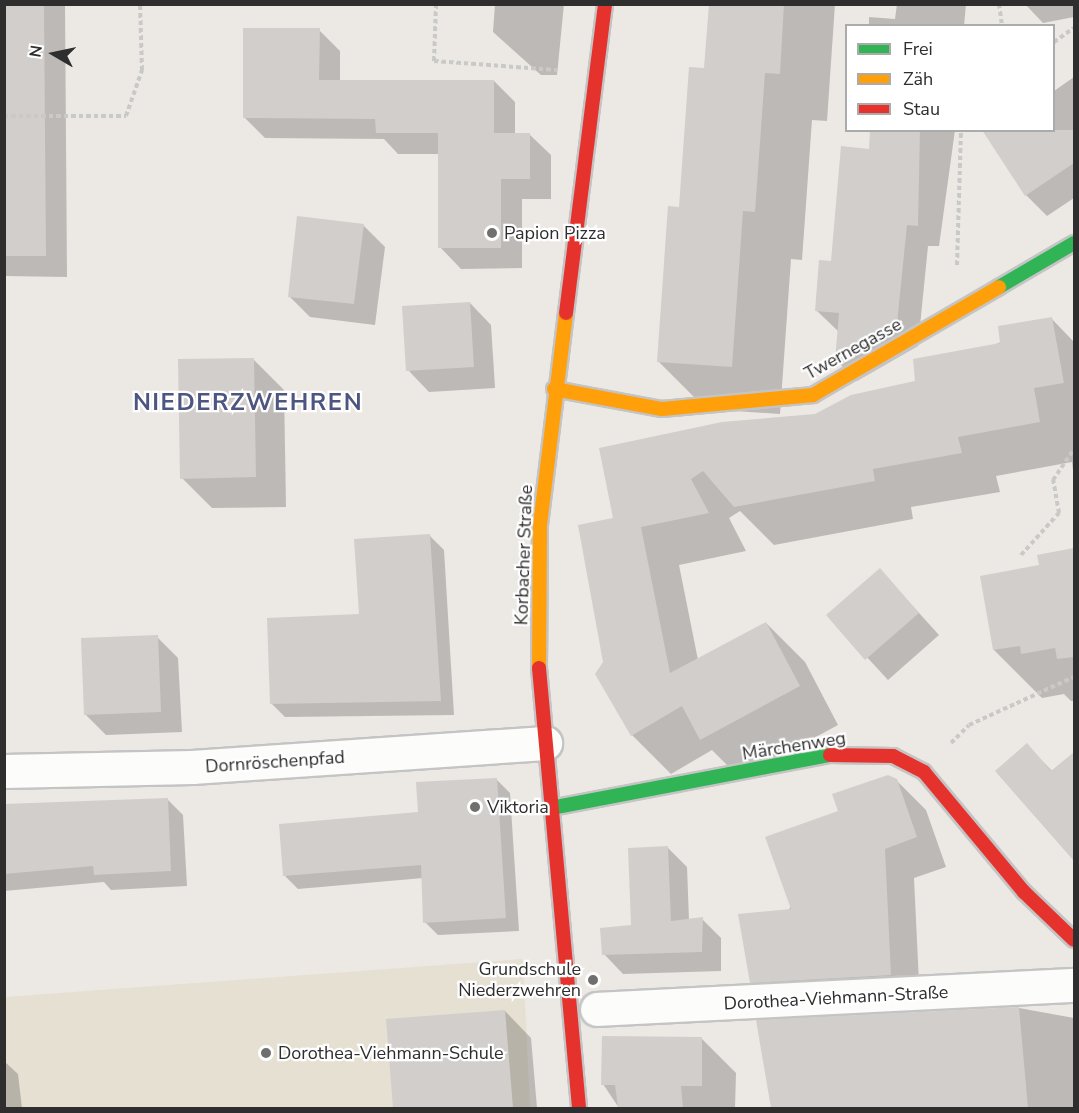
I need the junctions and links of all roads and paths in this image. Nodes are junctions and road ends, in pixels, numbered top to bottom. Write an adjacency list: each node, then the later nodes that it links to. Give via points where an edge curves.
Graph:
1 (140, 4): 9 (path, via 142,70 126,116)
2 (435, 4): 8 (path, via 434,61)
3 (605, 4): 8 (street, Korbacher Straße)
4 (999, 4): 5 (path)
5 (1002, 24)
6 (1074, 28): 7 (path)
7 (1055, 41)
8 (599, 73): 13 (street, Korbacher Straße)
9 (4, 116)
10 (961, 132): 12 (path)
11 (1074, 243): 12 (street, Twernegasse)
12 (955, 312): 13 (street, Twernegasse, via 813,395 662,409)
13 (554, 389): 17 (street, Korbacher Straße, via 540,525 539,672)
14 (1074, 449): 15 (path, via 1053,480 1059,513)
15 (1021, 555)
16 (1074, 677): 19 (path, via 969,725)
17 (545, 743): 18 (street, Dornröschenpfad, via 192,767); 20 (street, Korbacher Straße)
18 (4, 771)
19 (924, 772): 20 (street, Märchenweg, via 893,756 842,753); 21 (street, Märchenweg, via 1024,892)
20 (551, 808): 24 (street, Korbacher Straße)
21 (1074, 939)
22 (1074, 985): 23 (street, Dorothea-Viehmann-Straße)
23 (597, 1009)
24 (579, 1108)

